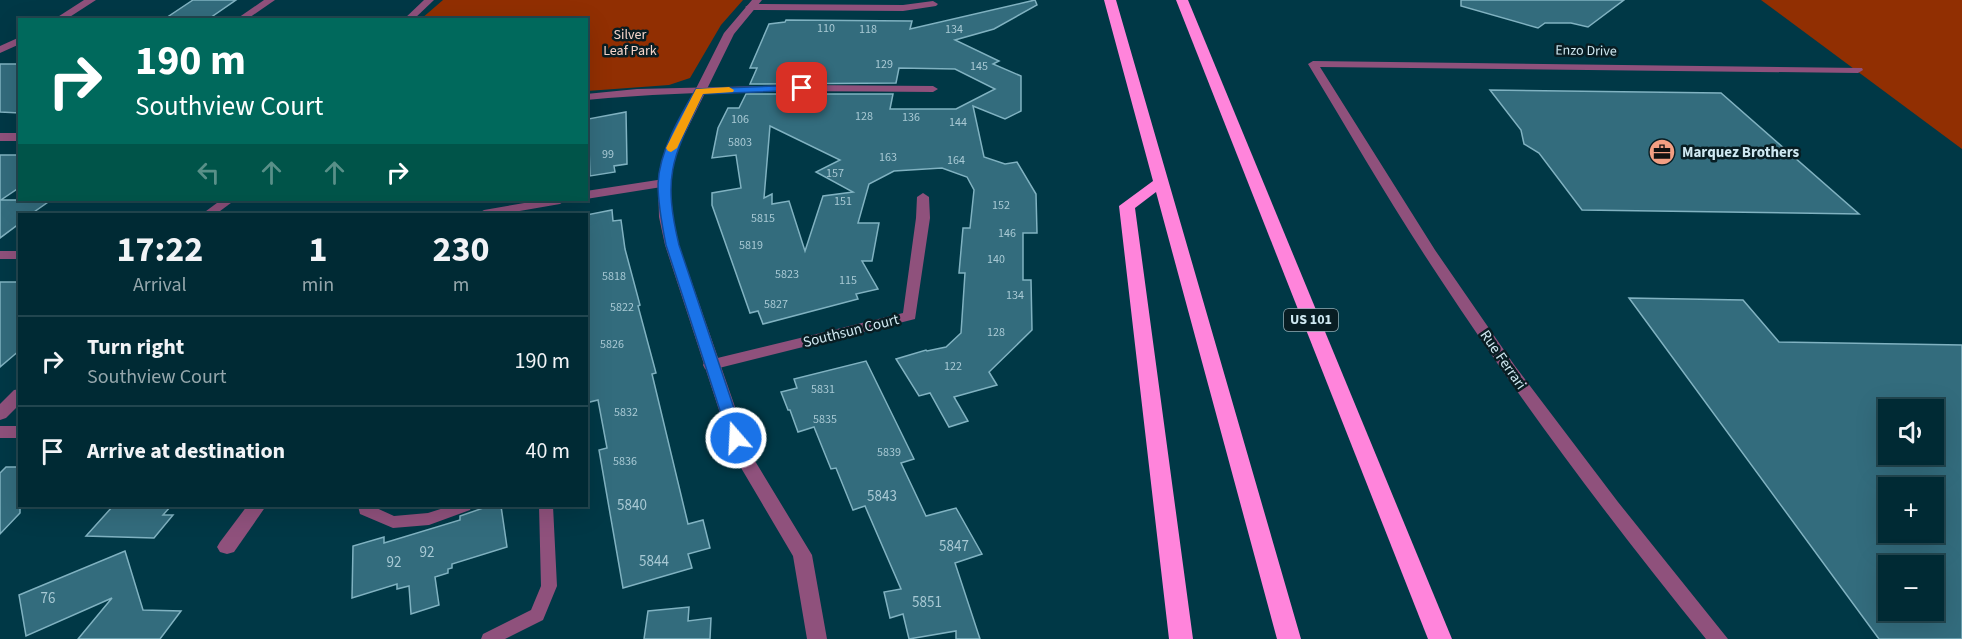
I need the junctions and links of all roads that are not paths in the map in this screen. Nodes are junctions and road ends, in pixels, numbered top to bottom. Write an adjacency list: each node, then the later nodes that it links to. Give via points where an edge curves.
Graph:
1 (91, 0): 8 (street)
2 (270, 0): 9 (street)
3 (429, 0): 10 (street)
4 (1110, 0): 20 (highway)
5 (1182, 0): 44 (highway, US 101)
6 (754, 3): 7 (street, via 903,8); 16 (street, via 729,33)
7 (933, 4)
8 (60, 18)
9 (243, 18)
10 (409, 18)
11 (18, 41): 12 (street)
12 (0, 50)
13 (1313, 64): 14 (street, Enzo Drive); 45 (street, Rue Ferrari, via 1507,366 1662,572)
14 (1858, 70)
15 (933, 89): 16 (street)
16 (700, 91): 17 (street); 21 (street, via 671,150)
17 (588, 97)
18 (0, 137): 19 (street)
19 (18, 137)
20 (1161, 182): 42 (highway, via 1127,206); 43 (highway)
21 (664, 183): 22 (street); 30 (street, via 672,245)
22 (588, 195)
23 (923, 197): 30 (street, Southsun Court, via 910,316)
24 (228, 201): 26 (street)
25 (555, 201): 27 (street)
26 (210, 213)
27 (489, 213)
28 (0, 255): 29 (street)
29 (18, 255)
30 (711, 365): 41 (street, via 743,456 802,555)
31 (18, 396): 32 (street)
32 (0, 414)
33 (0, 432): 34 (street)
34 (18, 432)
35 (256, 507): 39 (street)
36 (365, 507): 37 (lane, via 393,522 429,519)
37 (462, 507)
38 (546, 507): 40 (lane, via 549,586 537,615)
39 (227, 547)
40 (489, 639)
41 (817, 639)
42 (1181, 639)
43 (1289, 639)
44 (1440, 639)
45 (1718, 639)

